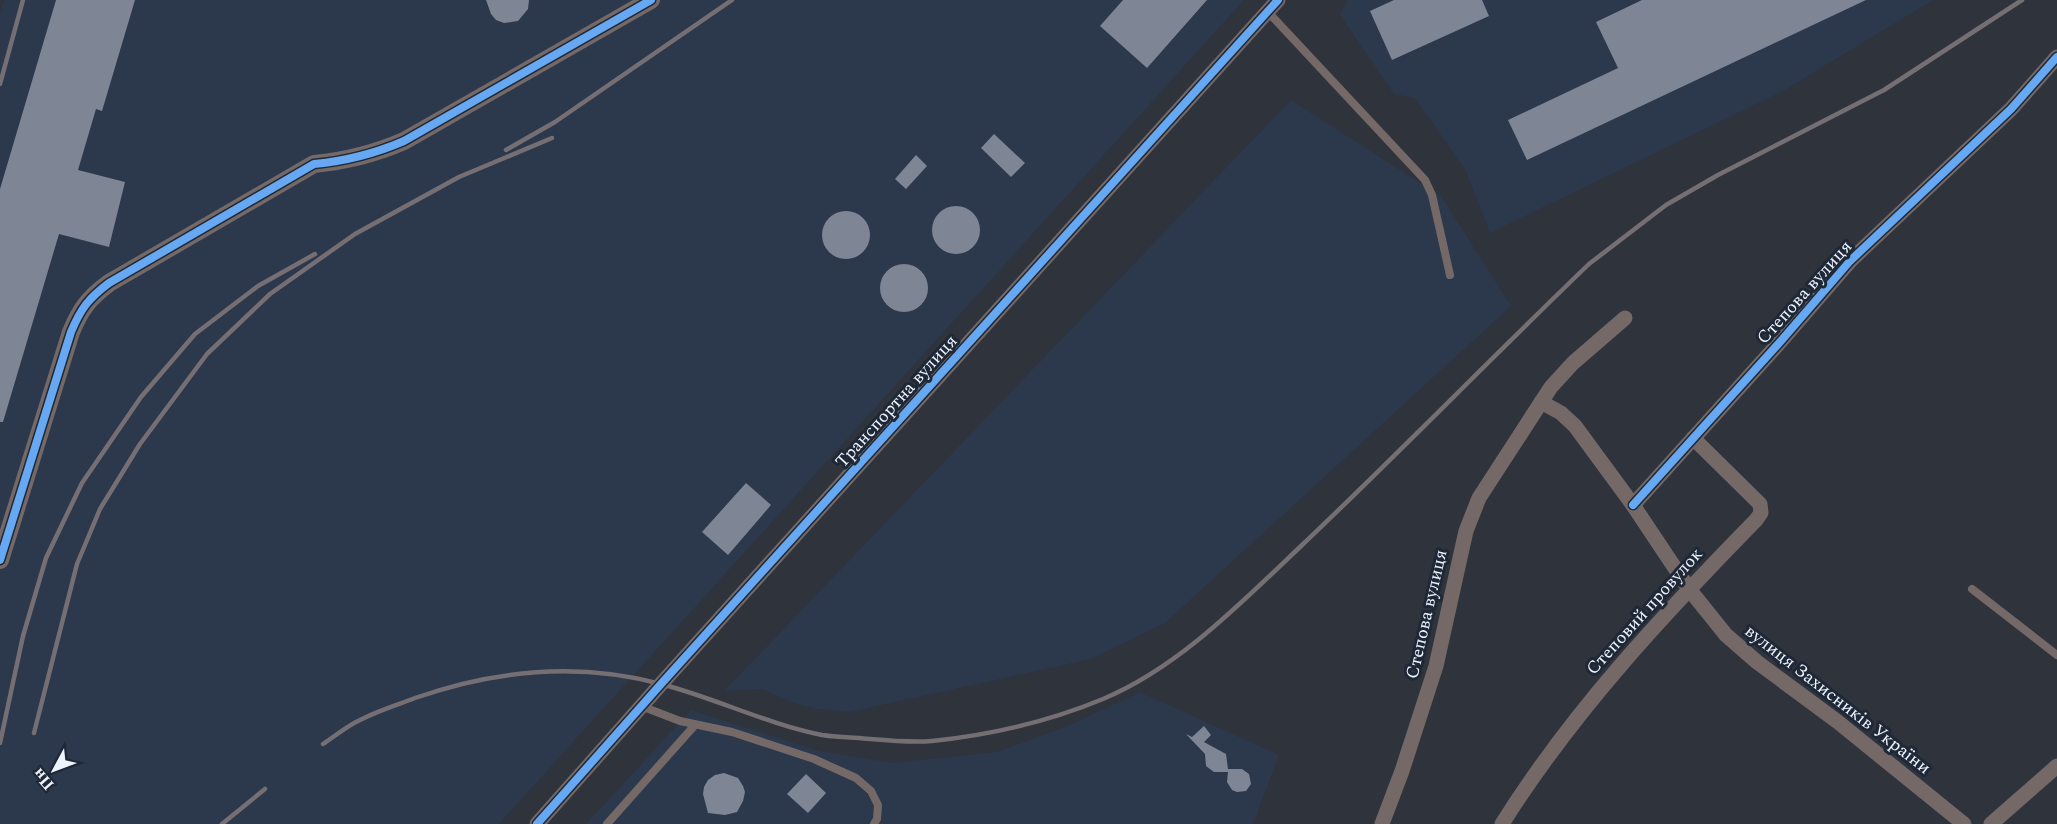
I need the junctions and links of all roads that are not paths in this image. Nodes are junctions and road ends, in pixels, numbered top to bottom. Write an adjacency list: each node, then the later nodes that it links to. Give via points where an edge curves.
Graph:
1 (651, 0): 10 (street, via 404,141 374,154 314,164 92,296 71,332)
2 (1278, 0): 3 (street, Транспортна вулиця)
3 (1268, 12): 5 (lane, via 1425,180); 14 (street, Транспортна вулиця)
4 (2057, 57): 8 (street, Степова вулиця, via 2011,109 1850,261)
5 (1450, 275)
6 (1625, 318): 7 (street, Степова вулиця, via 1573,363)
7 (1541, 402): 9 (street, вулиця Захисників України, via 1575,426); 20 (street, Степова вулиця, via 1479,498 1466,531 1436,666)
8 (1693, 438): 9 (street, Степова вулиця); 11 (street, Степовий провулок, via 1761,504 1761,513)
9 (1633, 505): 11 (street, вулиця Захисників України)
10 (0, 560)
11 (1689, 589): 21 (street, Степовий провулок, via 1586,704); 22 (street, вулиця Захисників України, via 1726,635 1749,655)
12 (1972, 589): 13 (lane)
13 (2057, 655)
14 (641, 706): 15 (lane); 17 (street, Транспортна вулиця)
15 (695, 725): 18 (lane); 19 (lane, via 794,752 856,778 871,791 878,805)
16 (2057, 766): 23 (street)
17 (537, 824)
18 (607, 824)
19 (874, 824)
20 (1382, 824)
21 (1502, 824)
22 (1964, 824)
23 (1991, 824)

